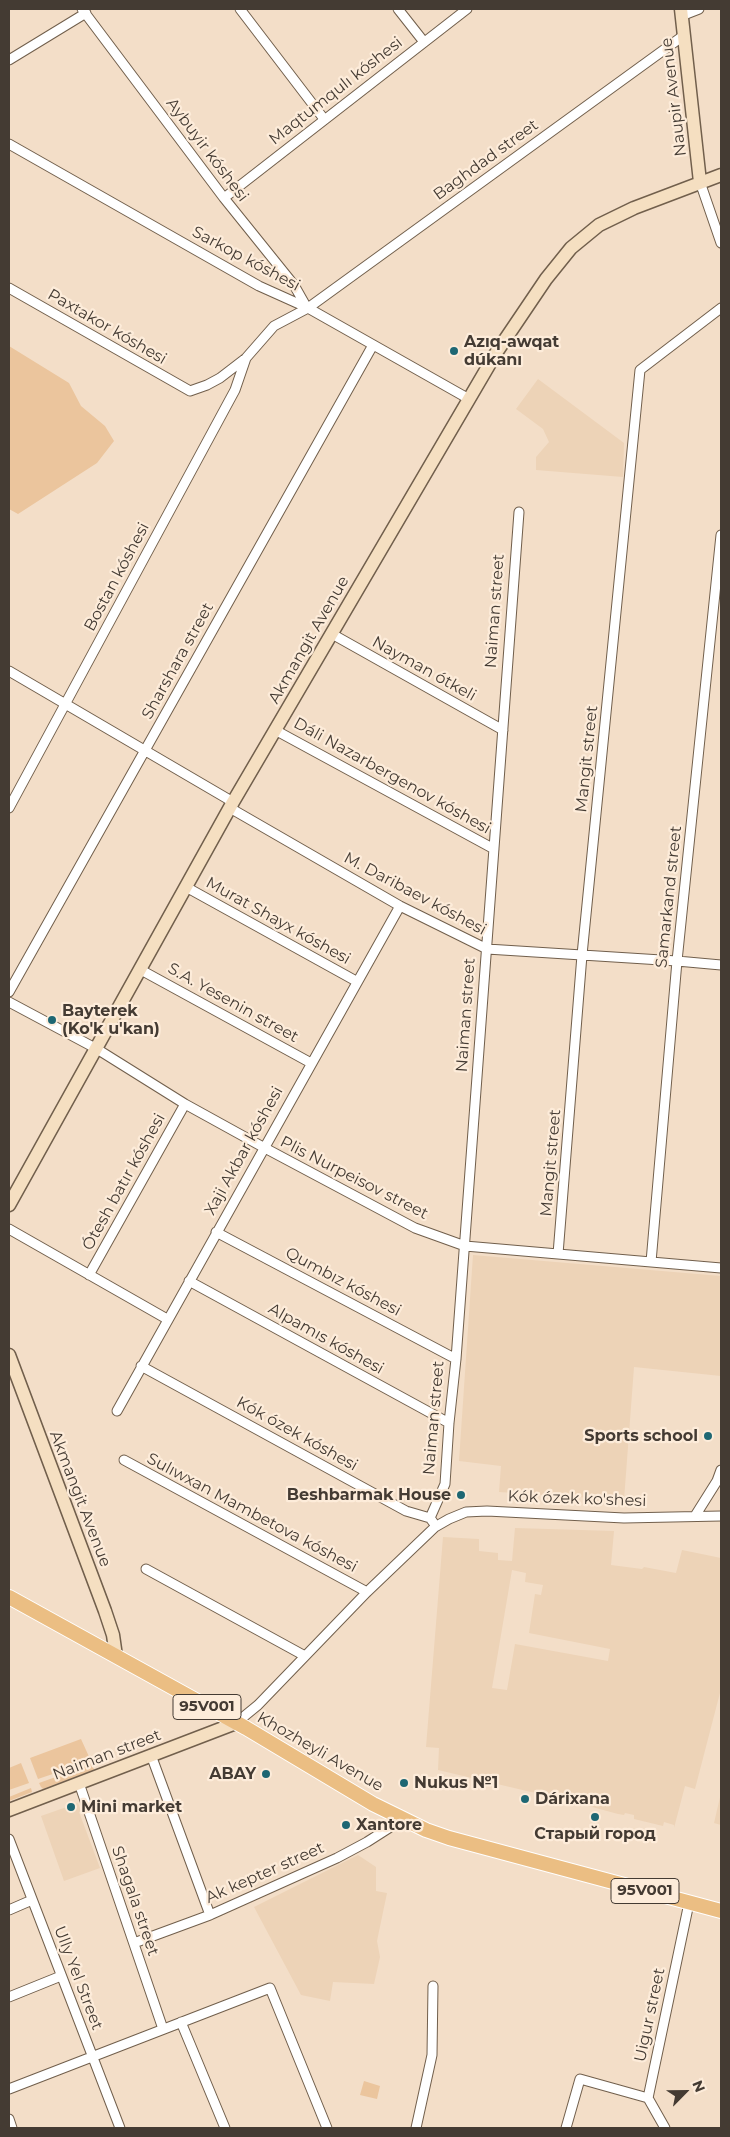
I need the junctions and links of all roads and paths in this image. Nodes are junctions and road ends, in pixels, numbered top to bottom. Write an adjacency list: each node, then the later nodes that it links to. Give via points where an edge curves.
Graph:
1 (240, 9): 10 (street)
2 (398, 9): 8 (street)
3 (467, 9): 8 (street, Maqtumqulı kóshesi)
4 (699, 9): 6 (street)
5 (84, 11): 9 (street); 14 (street, Aybuyir kóshesi)
6 (681, 13): 7 (street, Naupir Avenue)
7 (683, 36): 13 (street, Naupir Avenue); 17 (street, Baghdad street)
8 (424, 42): 10 (street, Maqtumqulı kóshesi)
9 (9, 60)
10 (324, 119): 14 (street, Maqtumqulı kóshesi)
11 (9, 144): 17 (street, Sarkop kóshesi, via 260,286)
12 (721, 175): 13 (street, Akmangit Avenue)
13 (700, 182): 15 (street); 21 (street, Akmangit Avenue, via 599,225 571,248 501,345)
14 (224, 198): 17 (street, Aybuyir kóshesi, via 294,285)
15 (721, 243)
16 (9, 288): 20 (street, Paxtakor kóshesi, via 190,391 207,386)
17 (308, 308): 19 (street, Sarkop kóshesi); 20 (street, Baghdad street, via 274,326)
18 (721, 308): 36 (street, Mangit street, via 640,370)
19 (373, 344): 21 (street, Sarkop kóshesi); 29 (street, Sharshara street)
20 (246, 358): 26 (street, Bostan kóshesi, via 235,390)
21 (469, 399): 24 (street, Akmangit Avenue)
22 (519, 512): 28 (street, Naiman street)
23 (721, 535): 37 (street, Samarkand street)
24 (332, 634): 27 (street, Akmangit Avenue); 28 (street, Nayman ótkeli)
25 (9, 671): 26 (street, M. Daribaev kóshesi)
26 (66, 704): 29 (street, M. Daribaev kóshesi); 31 (street, Bostan kóshesi)
27 (275, 730): 30 (street, Akmangit Avenue); 32 (street, Dáli Nazarbergenov kóshesi)
28 (503, 730): 32 (street, Naiman street)
29 (145, 750): 30 (street, M. Daribaev kóshesi); 41 (street, Sharshara street)
30 (232, 805): 33 (street, Akmangit Avenue); 34 (street, M. Daribaev kóshesi)
31 (9, 808)
32 (494, 849): 35 (street, Naiman street)
33 (186, 887): 39 (street, Akmangit Avenue); 40 (street, Murat Shayx kóshesi)
34 (400, 906): 35 (street, M. Daribaev kóshesi); 40 (street, Xaji Akbar kóshesi)
35 (486, 949): 36 (street, M. Daribaev kóshesi); 50 (street, Naiman street)
36 (582, 955): 37 (street, M. Daribaev kóshesi); 51 (street, Mangit street)
37 (677, 961): 38 (street, M. Daribaev kóshesi); 52 (street, Samarkand street)
38 (721, 966)
39 (141, 970): 43 (street, Akmangit Avenue); 44 (street, S.A. Yesenin street)
40 (356, 981): 44 (street, Xaji Akbar kóshesi)
41 (9, 992)
42 (9, 1002): 43 (street, Plis Nurpeisov street)
43 (97, 1050): 45 (street, Plis Nurpeisov street); 47 (street, Akmangit Avenue)
44 (311, 1063): 46 (street, Xaji Akbar kóshesi)
45 (185, 1104): 46 (street, Plis Nurpeisov street); 54 (street, Ótesh batır kóshesi)
46 (263, 1148): 49 (street, Xaji Akbar kóshesi); 50 (street, Plis Nurpeisov street, via 415,1228)
47 (9, 1206)
48 (9, 1229): 54 (street)
49 (216, 1232): 55 (street, Xaji Akbar kóshesi); 58 (street, Qumbız kóshesi)
50 (466, 1246): 51 (street, Plis Nurpeisov street); 58 (street, Naiman street)
51 (558, 1254): 52 (street, Plis Nurpeisov street)
52 (651, 1262): 53 (street, Plis Nurpeisov street)
53 (721, 1268)
54 (89, 1275): 56 (street)
55 (189, 1281): 56 (street, Xaji Akbar kóshesi); 61 (street, Alpamıs kóshesi)
56 (168, 1319): 59 (street, Xaji Akbar kóshesi)
57 (9, 1355): 71 (street, Akmangit Avenue, via 105,1611)
58 (456, 1359): 61 (street, Naiman street)
59 (141, 1366): 60 (street, Xaji Akbar kóshesi); 66 (street, Kók ózek kóshesi, via 406,1511)
60 (117, 1411)
61 (449, 1423): 66 (street, Naiman street, via 445,1484)
62 (124, 1460): 69 (street, Sulıwxan Mambetova kóshesi)
63 (721, 1470): 64 (street)
64 (695, 1516): 65 (street, Kók ózek ko'shesi); 67 (street, Kók ózek ko'shesi, via 624,1518 487,1511 466,1512)
65 (721, 1516)
66 (430, 1518): 67 (street)
67 (435, 1527): 69 (street, Naiman street)
68 (146, 1570): 72 (street)
69 (367, 1592): 72 (street, Naiman street)
70 (9, 1597): 71 (main road, Khozheyli Avenue / 95V001)
71 (116, 1656): 73 (main road, Khozheyli Avenue / 95V001)
72 (305, 1656): 73 (street, Naiman street)
73 (236, 1723): 74 (street, Naiman street / 95V001); 77 (main road, Khozheyli Avenue / 95V001)
74 (151, 1755): 75 (street, Naiman street / 95V001); 83 (street)
75 (79, 1783): 76 (street, Naiman street / 95V001); 84 (street, Shagala street)
76 (9, 1810)
77 (403, 1819): 80 (main road, Khozheyli Avenue / 95V001, via 449,1838); 83 (street, Ak kepter street, via 337,1858)
78 (9, 1839): 79 (street, Ully Yel Street)
79 (32, 1900): 81 (street); 85 (street, Ully Yel Street)
80 (689, 1903): 82 (main road, Khozheyli Avenue / 95V001); 92 (street, Uigur street)
81 (9, 1910)
82 (721, 1911)
83 (210, 1915): 84 (street, Ak kepter street)
84 (134, 1944): 89 (street, Shagala street)
85 (61, 1976): 87 (street); 90 (street, Ully Yel Street)
86 (433, 1986): 98 (street, via 432,2055)
87 (9, 1997)
88 (181, 2022): 89 (street); 96 (street); 97 (street, via 270,1988)
89 (163, 2029): 90 (street)
90 (92, 2056): 91 (street); 95 (street, Ully Yel Street)
91 (9, 2089)
92 (648, 2098): 99 (street, via 580,2079); 100 (street)
93 (9, 2119): 94 (street)
94 (12, 2128)
95 (120, 2128)
96 (225, 2128)
97 (327, 2128)
98 (416, 2128)
99 (566, 2128)
100 (665, 2128)

